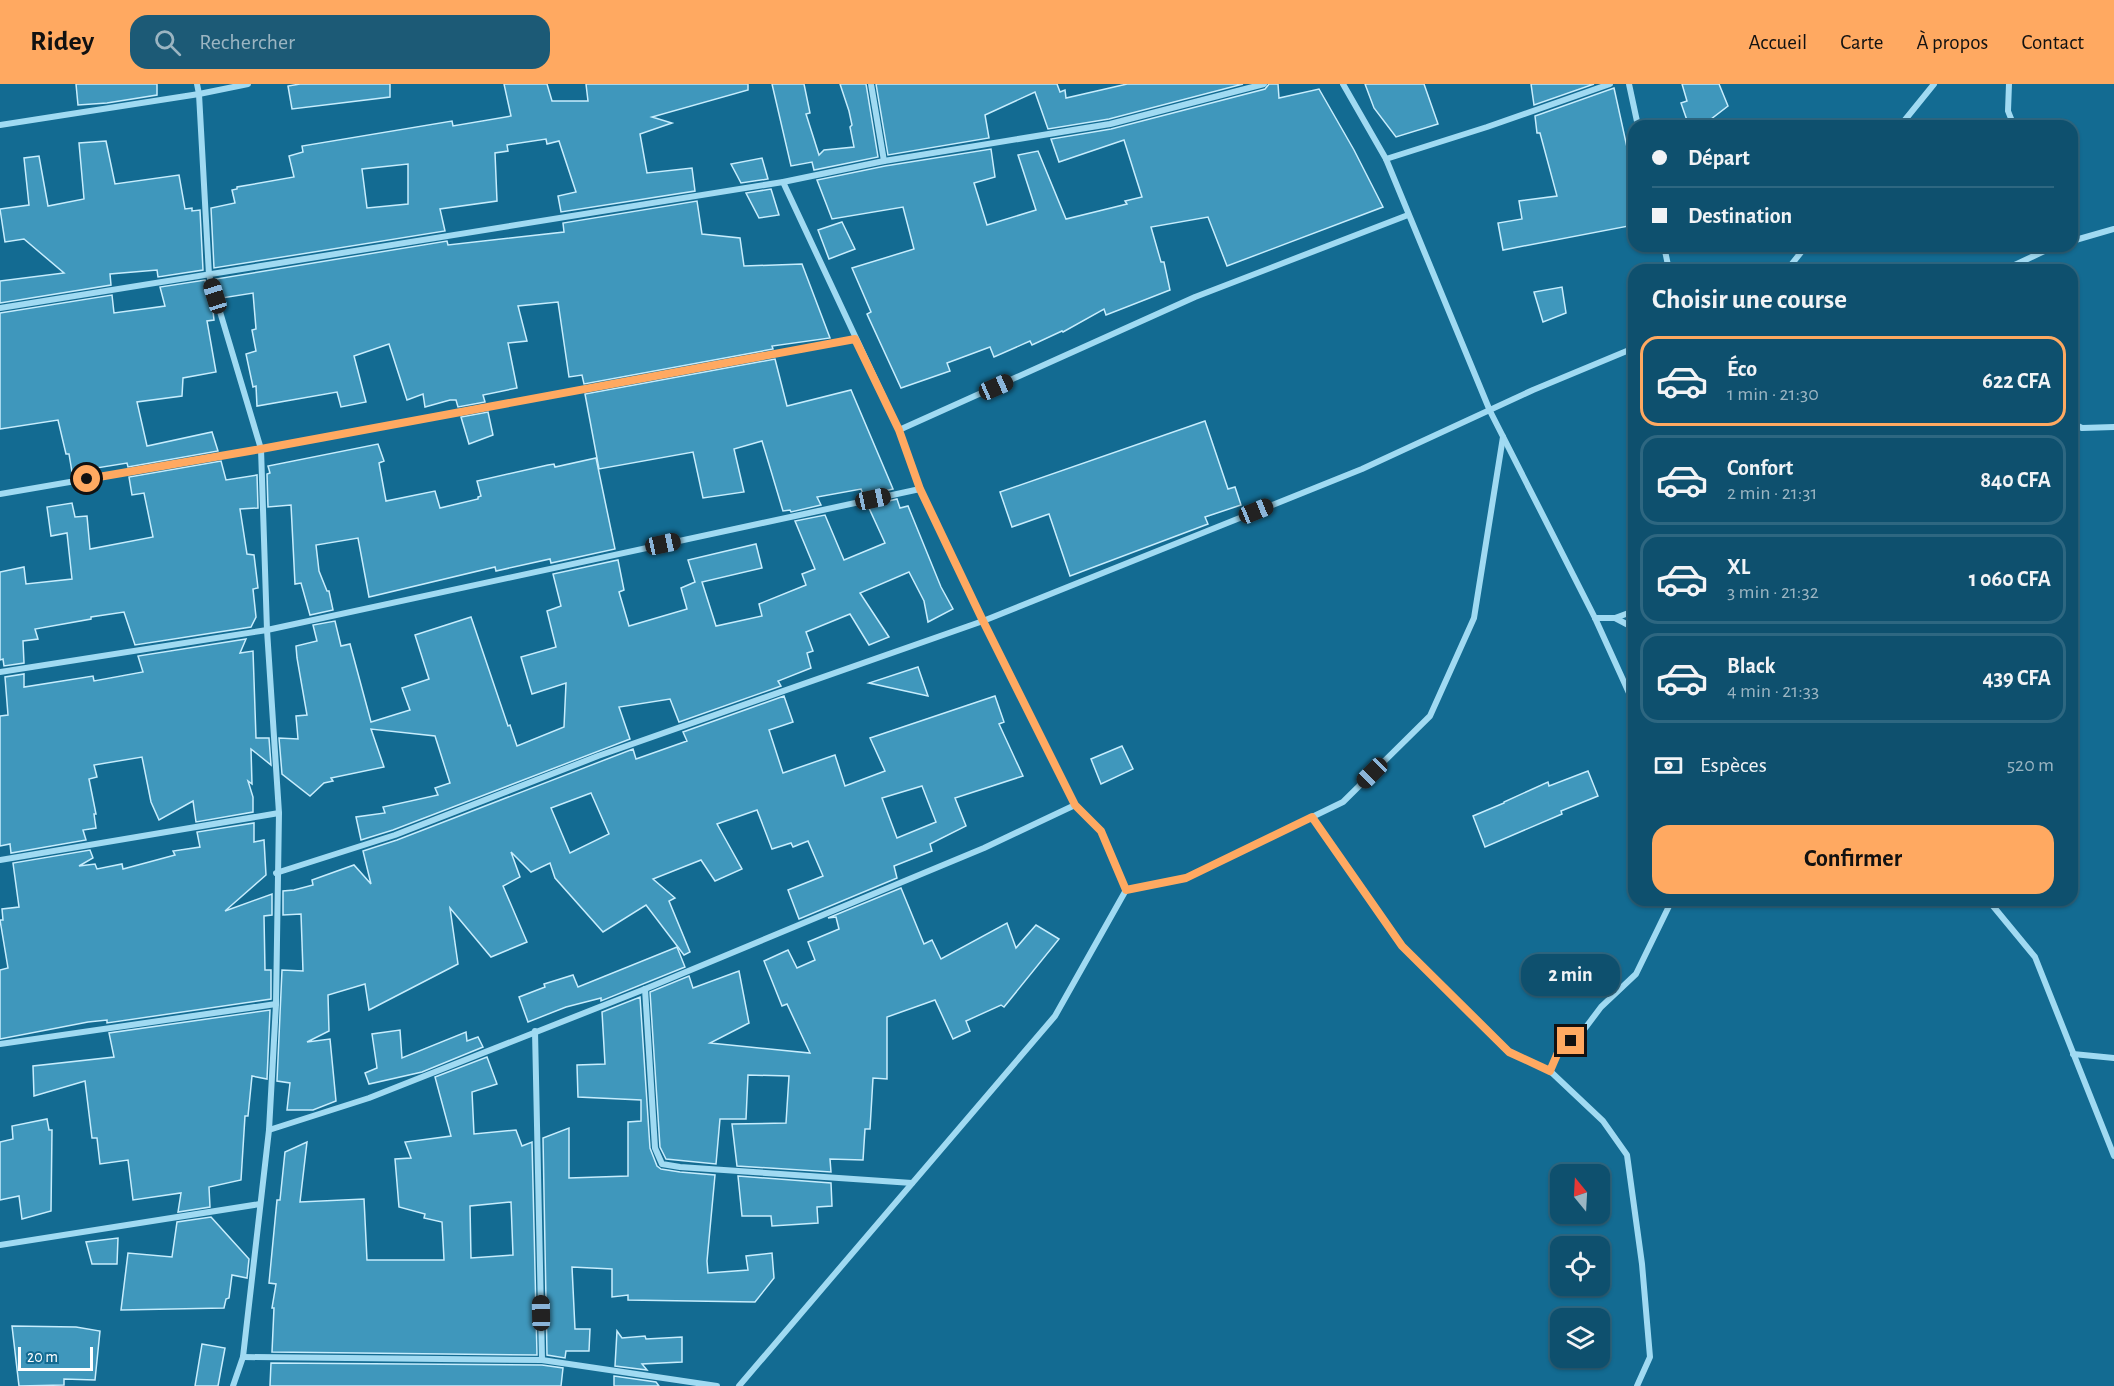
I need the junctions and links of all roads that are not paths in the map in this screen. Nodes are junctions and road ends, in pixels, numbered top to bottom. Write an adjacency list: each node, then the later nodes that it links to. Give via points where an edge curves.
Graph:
1 (197, 84): 10 (street)
2 (248, 84): 10 (street)
3 (871, 84): 16 (street)
4 (1264, 84): 16 (street, via 1110,123)
5 (1343, 84): 15 (street)
6 (1610, 84): 15 (street)
7 (1629, 84): 11 (street)
8 (1934, 84): 12 (street)
9 (2009, 84): 13 (street)
10 (199, 94): 14 (street); 25 (street)
11 (1637, 120)
12 (1905, 120)
13 (2012, 120)
14 (0, 125)
15 (1386, 159): 18 (street)
16 (884, 160): 17 (street)
17 (783, 182): 25 (street); 27 (street)
18 (1408, 215): 29 (street); 33 (street, via 1196,297)
19 (2114, 229): 20 (street)
20 (2078, 239)
21 (1801, 252): 23 (street)
22 (2042, 252): 24 (street)
23 (1792, 264)
24 (2017, 264)
25 (208, 275): 26 (street); 36 (street)
26 (0, 308)
27 (855, 339): 33 (street); 36 (street)
28 (1628, 350): 29 (street)
29 (1490, 411): 35 (street); 42 (street, via 1362,469)
30 (2078, 426): 32 (street)
31 (2114, 427): 32 (street)
32 (2082, 428): 34 (street)
33 (899, 430): 37 (street)
34 (2078, 430)
35 (1503, 437): 40 (street); 49 (street, via 1474,618 1430,716 1343,802)
36 (261, 449): 38 (street); 44 (street)
37 (920, 489): 42 (street); 44 (street)
38 (0, 494)
39 (1628, 613): 41 (street)
40 (1595, 618): 41 (street); 46 (street)
41 (1615, 618): 43 (street)
42 (983, 621): 47 (street); 51 (street, via 598,756 395,835)
43 (1628, 625)
44 (267, 630): 45 (street); 48 (street)
45 (0, 672)
46 (1628, 691)
47 (1075, 805): 52 (street, via 1101,831); 55 (street, via 984,848)
48 (279, 813): 50 (street); 51 (street)
49 (1312, 817): 52 (street, via 1186,878); 61 (street, via 1402,946 1509,1052)
50 (0, 860)
51 (276, 873): 56 (street)
52 (1126, 890): 64 (street, via 1055,1016)
53 (1669, 906): 61 (street, via 1636,974 1601,1007 1583,1031 1559,1050)
54 (1993, 906): 59 (street, via 2035,957)
55 (645, 989): 57 (street); 64 (street, via 655,1148 662,1164)
56 (276, 1004): 58 (street); 62 (street)
57 (535, 1031): 62 (street, via 369,1098); 68 (street)
58 (0, 1044)
59 (2073, 1054): 60 (street); 63 (street)
60 (2114, 1058)
61 (1550, 1071): 72 (street, via 1603,1120 1627,1155 1650,1356)
62 (269, 1130): 65 (street)
63 (2114, 1156)
64 (912, 1183): 71 (street)
65 (260, 1204): 66 (street); 67 (street)
66 (0, 1245)
67 (243, 1357): 68 (street); 69 (street)
68 (542, 1360): 70 (street)
69 (233, 1386)
70 (717, 1386)
71 (739, 1386)
72 (1637, 1386)

